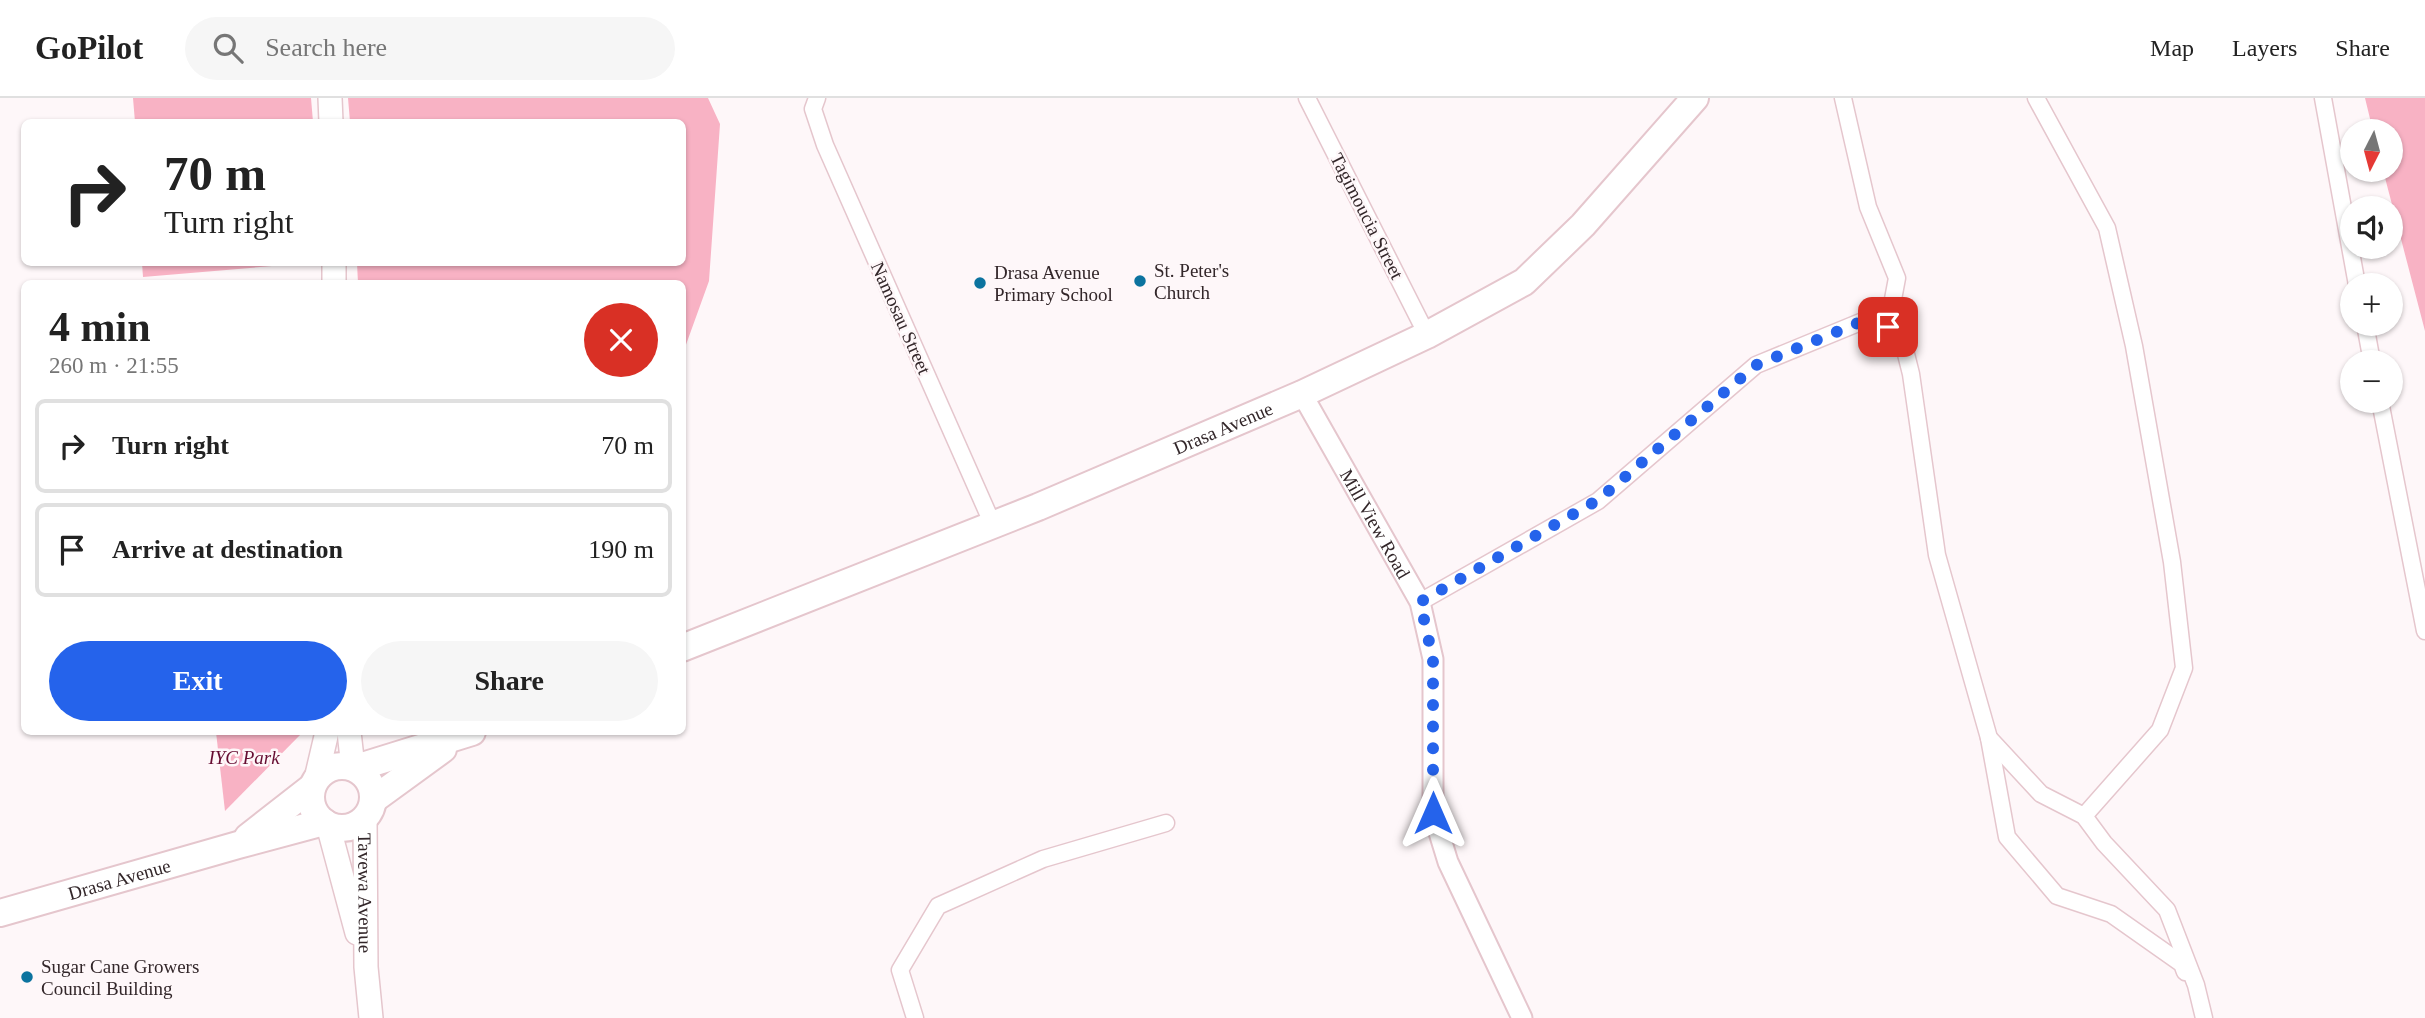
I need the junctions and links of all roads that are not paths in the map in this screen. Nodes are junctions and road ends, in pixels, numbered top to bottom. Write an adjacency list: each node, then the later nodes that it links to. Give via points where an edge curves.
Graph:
1 (330, 98): 8 (main road)
2 (1307, 98): 11 (street, Tagimoucia Street)
3 (1695, 98): 11 (highway, Drasa Avenue, via 1583,225 1524,282)
4 (1843, 98): 10 (street, via 1868,206 1897,278)
5 (2036, 98): 26 (street, via 2107,228 2134,346 2172,562 2184,668 2160,730)
6 (2323, 98): 9 (street)
7 (815, 104): 14 (street, Namosau Street, via 825,145)
8 (331, 119)
9 (2355, 273)
10 (1888, 327): 15 (street, via 1863,321 1756,365 1598,500); 22 (street, via 1900,330 1911,373 1937,555)
11 (1427, 335): 12 (highway, Drasa Avenue)
12 (1302, 394): 14 (highway, Drasa Avenue); 15 (street, Mill View Road)
13 (2382, 413): 16 (street)
14 (993, 525): 17 (highway, Drasa Avenue)
15 (1420, 602): 35 (street, Mill View Road, via 1433,659 1433,813 1448,862)
16 (2425, 631)
17 (686, 646)
18 (326, 735): 24 (main road)
19 (349, 735): 23 (main road)
20 (463, 735): 23 (highway)
21 (465, 735): 25 (highway)
22 (1989, 738): 26 (street, via 2041,794); 32 (street, via 2007,837 2057,896 2111,914 2182,964)
23 (354, 768): 24 (highway, via 332,766); 25 (highway, via 370,782)
24 (314, 783): 28 (highway, via 312,807); 29 (highway, Drasa Avenue)
25 (369, 809): 28 (highway, via 347,828); 31 (main road, Tavewa Avenue)
26 (2084, 816): 32 (street, via 2104,844 2167,910)
27 (1166, 823): 34 (street, via 1043,859 938,906 900,970)
28 (326, 824): 29 (highway, Drasa Avenue); 31 (main road, Tavewa Avenue)
29 (238, 845): 30 (highway, Drasa Avenue)
30 (0, 913)
31 (366, 967): 33 (main road, Tavewa Avenue)
32 (2204, 1017)
33 (371, 1018)
34 (915, 1018)
35 (1522, 1018)

